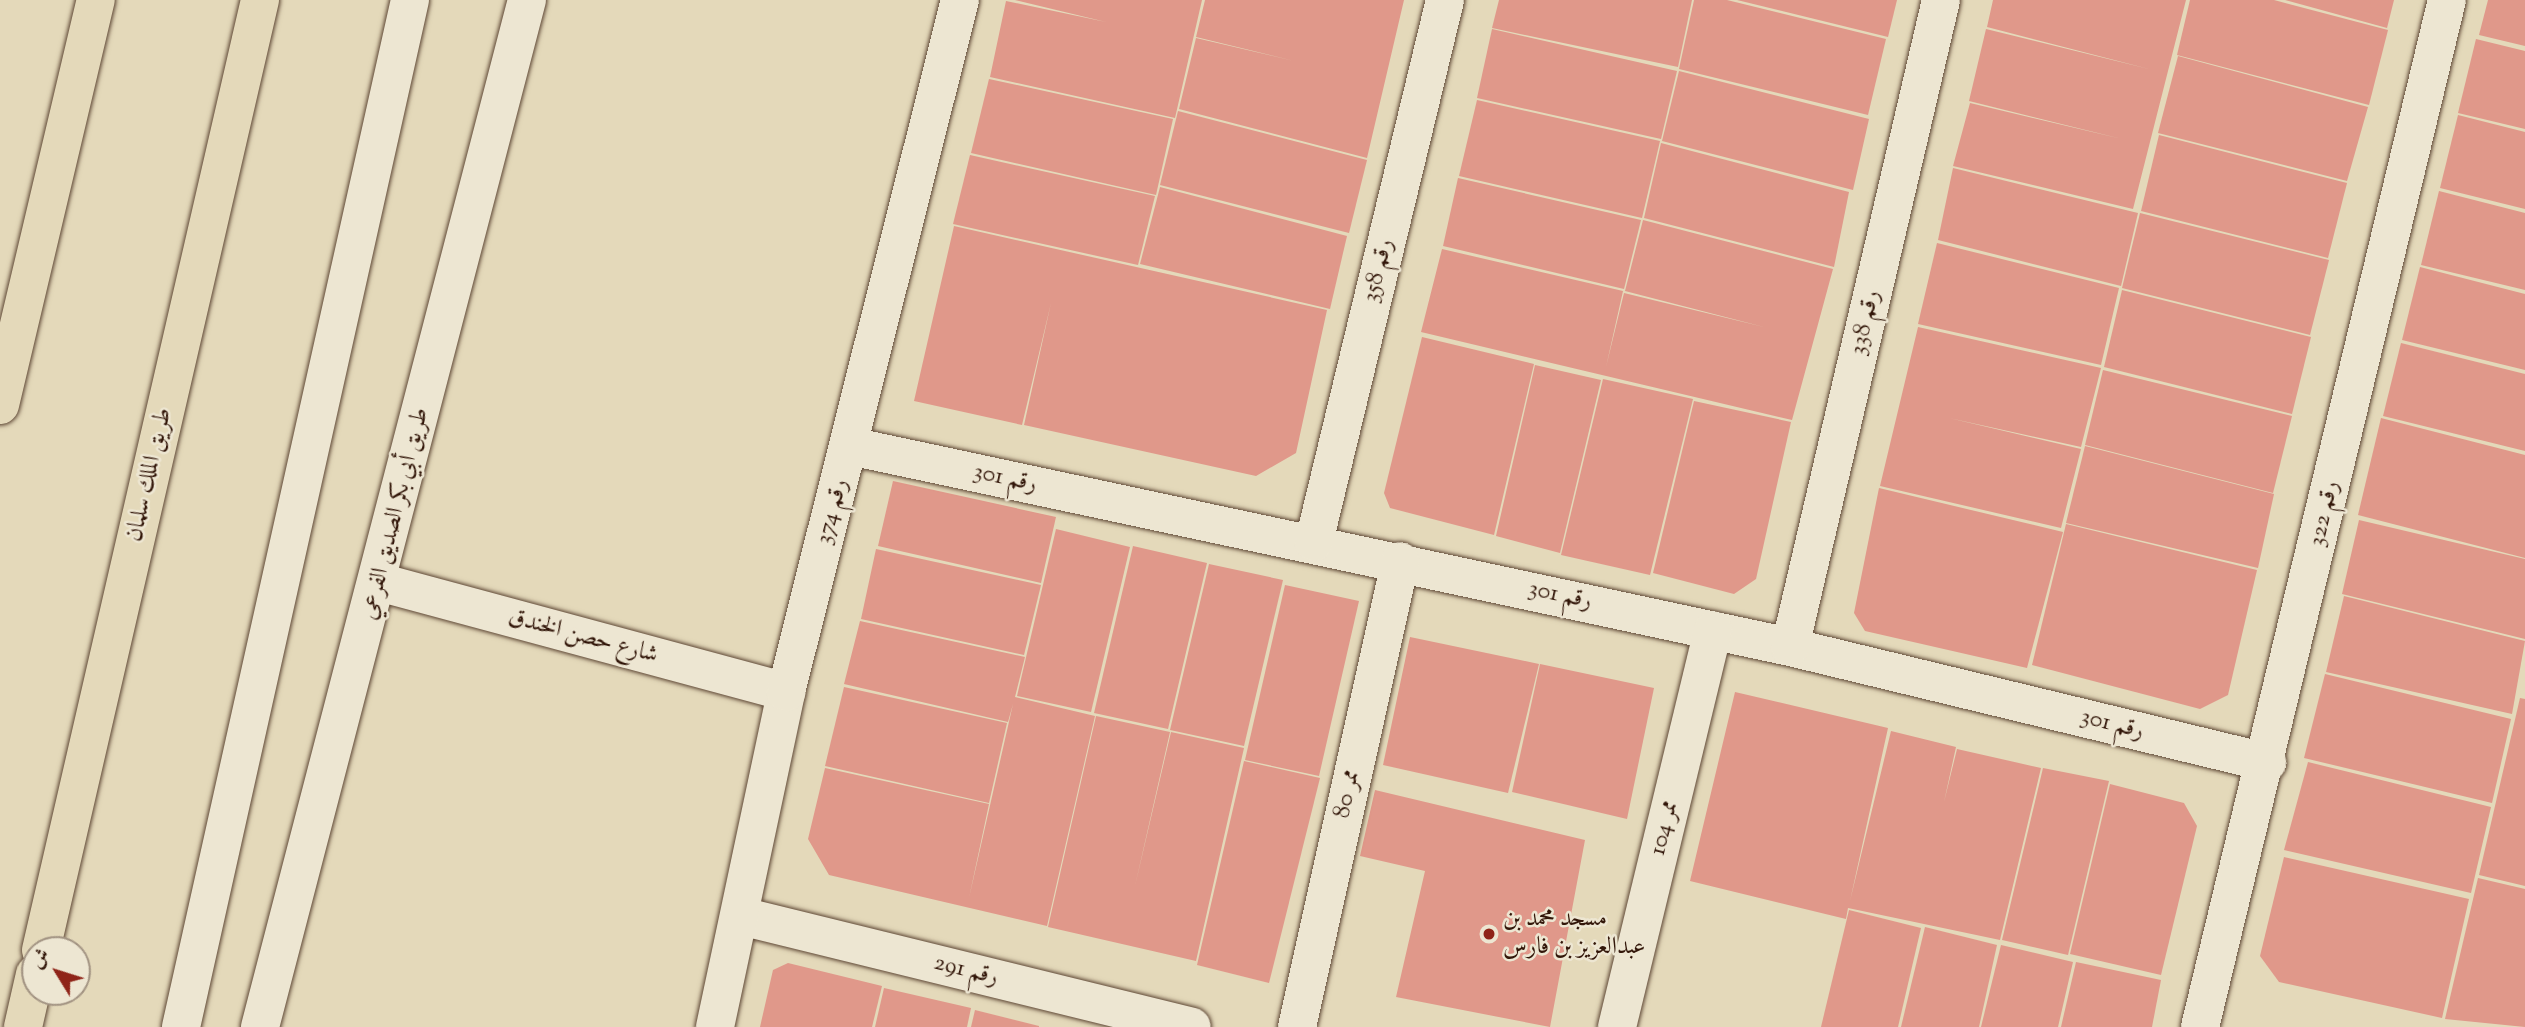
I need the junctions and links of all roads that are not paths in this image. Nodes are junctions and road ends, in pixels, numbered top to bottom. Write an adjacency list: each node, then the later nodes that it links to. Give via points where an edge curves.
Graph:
1 (96, 0): 9 (highway)
2 (260, 0): 19 (highway, طريق الملك سلمان)
3 (410, 0): 23 (street)
4 (527, 0): 13 (street, طريق أبي بكر الصديق الفرعي)
5 (960, 0): 10 (street, رقم 374)
6 (1445, 0): 11 (street, رقم 358)
7 (1941, 0): 15 (street, رقم 338)
8 (2447, 0): 17 (street, رقم 322)
9 (0, 405)
10 (850, 446): 11 (street, رقم 301); 16 (street, رقم 374)
11 (1314, 542): 12 (street, رقم 301)
12 (1400, 561): 14 (street, رقم 301); 27 (street, ممر 80)
13 (379, 582): 16 (street, شارع حصن الخندق); 24 (street, طريق أبي بكر الصديق الفرعي)
14 (1713, 630): 15 (street, رقم 301); 28 (street, ممر 104)
15 (1790, 647): 17 (street, رقم 301)
16 (786, 692): 18 (street, رقم 374)
17 (2267, 762): 21 (street, رقم 322)
18 (741, 916): 25 (street, رقم 374); 26 (street, رقم 291)
19 (44, 936)
20 (28, 1006): 22 (highway)
21 (2203, 1026)
22 (23, 1027)
23 (181, 1027)
24 (260, 1027)
25 (715, 1027)
26 (1188, 1027)
27 (1297, 1027)
28 (1617, 1027)

